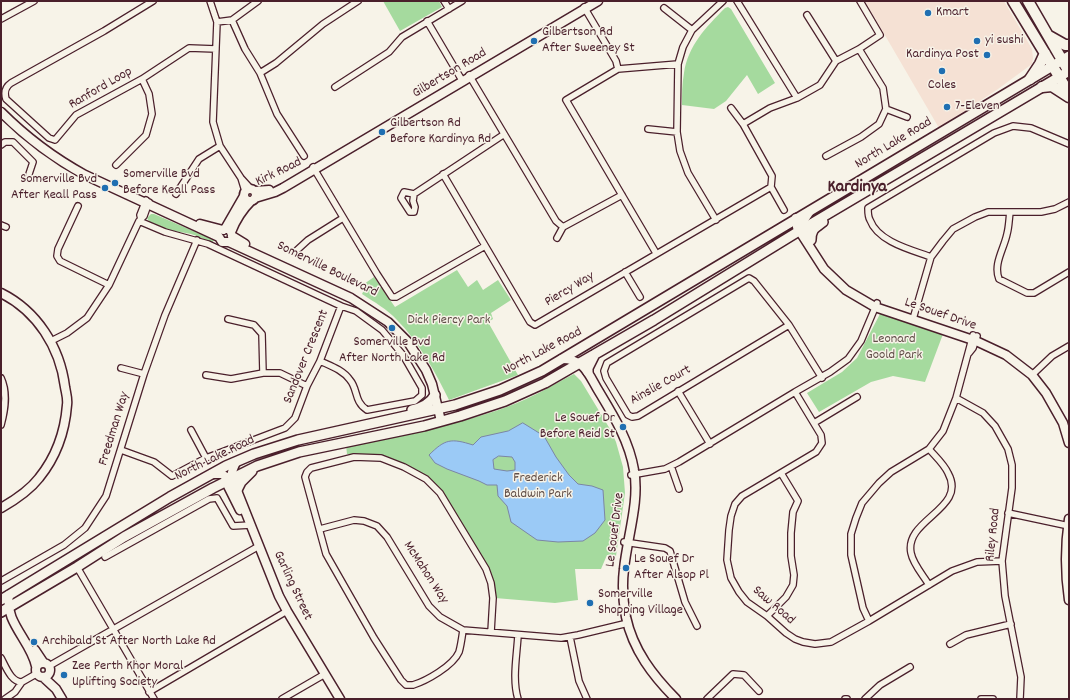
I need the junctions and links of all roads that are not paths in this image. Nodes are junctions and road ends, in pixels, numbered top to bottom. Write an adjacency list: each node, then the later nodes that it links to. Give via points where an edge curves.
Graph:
1 (34, 1): 18 (street)
2 (153, 1): 37 (street, Ranford Loop, via 11,83 4,92 6,99 49,138 55,140 76,115)
3 (210, 1): 21 (street)
4 (258, 1): 19 (street)
5 (358, 1): 34 (street, via 323,24)
6 (444, 1): 16 (street)
7 (462, 1): 16 (street)
8 (598, 1): 14 (street, Gilbertson Road)
9 (723, 1): 22 (street)
10 (737, 1): 43 (street)
11 (860, 1): 26 (street, via 880,35)
12 (1014, 1): 27 (highway)
13 (1028, 1): 23 (highway)
14 (586, 5): 32 (street); 36 (street, Gilbertson Road)
15 (664, 8): 22 (street)
16 (449, 9): 20 (street)
17 (806, 15): 29 (street)
18 (1, 19)
19 (232, 20): 21 (street); 34 (street, via 245,49)
20 (427, 21): 36 (street); 40 (street, via 402,36 389,52)
21 (217, 22): 25 (street)
22 (692, 30): 30 (street)
23 (1047, 35): 24 (highway); 28 (highway)
24 (1069, 45)
25 (216, 49): 37 (street, Ranford Loop, via 189,48); 55 (street, via 213,122)
26 (859, 49): 29 (street); 46 (street, via 883,88)
27 (1045, 53): 31 (highway); 38 (highway)
28 (1065, 58): 31 (main road, North Lake Road); 33 (highway)
29 (836, 61): 43 (street, via 820,85)
30 (678, 64): 32 (street); 51 (street)
31 (1053, 66): 35 (highway); 38 (main road, North Lake Road)
32 (618, 69): 66 (street, via 566,100)
33 (1069, 71): 35 (main road, North Lake Road)
34 (260, 73): 56 (street, via 277,114)
35 (1059, 77): 39 (main road, North Lake Road); 41 (highway)
36 (465, 78): 52 (street); 59 (street, Gilbertson Road)
37 (142, 79): 58 (street, via 149,94 152,114 146,135)
38 (1030, 79): 76 (main road, North Lake Road, via 811,210)
39 (1042, 86): 42 (highway, via 1052,86); 67 (main road, North Lake Road)
40 (335, 87)
41 (1069, 93)
42 (1069, 97)
43 (797, 98): 49 (street, via 770,108)
44 (1, 107): 69 (street, Somerville Boulevard, via 36,139 68,161)
45 (732, 108): 49 (street)
46 (886, 109): 48 (street); 57 (street, via 878,124 861,137)
47 (1, 112): 69 (street, Somerville Boulevard, via 27,136 68,166)
48 (907, 117)
49 (743, 124): 62 (street, via 772,176)
50 (648, 129): 51 (street)
51 (678, 132): 75 (street, via 680,151 688,173)
52 (503, 135): 61 (street); 77 (street, via 556,221)
53 (1069, 144): 85 (street, via 1031,128 1013,126 994,133 868,208 870,220 876,230 904,248)
54 (1, 145): 60 (street, via 13,142 33,162)
55 (220, 146): 63 (street, via 199,159); 64 (street)
56 (304, 156)
57 (826, 156)
58 (116, 165)
59 (313, 168): 64 (street, Kirk Road, via 276,188); 73 (street)
60 (29, 174)
61 (444, 174): 65 (street); 82 (street, Piercy Way)
62 (771, 187): 71 (street); 75 (street, Piercy Way)
63 (176, 194)
64 (250, 194): 78 (street, Kirk Road)
65 (414, 194)
66 (622, 195): 77 (street); 84 (street)
67 (847, 202): 76 (main road, North Lake Road); 81 (main road, via 834,216 815,228 811,233)
68 (1069, 202): 72 (street, via 1041,212)
69 (147, 203): 74 (street, via 144,216); 78 (street, Somerville Boulevard)
70 (78, 206): 88 (street, via 57,256 60,261)
71 (784, 210)
72 (1010, 212): 85 (street, via 988,212 953,229); 87 (street, via 1008,233 997,265 999,279 1027,293 1034,293)
73 (343, 218): 82 (street, via 390,296 394,298); 83 (street, via 308,240)
74 (140, 220): 80 (street, Sandover Crescent, via 165,232); 88 (street)
75 (716, 220): 84 (street, Piercy Way)
76 (799, 226): 81 (street, Le Souef Drive); 91 (street, Le Souef Drive, via 824,269 846,290); 98 (main road, North Lake Road, via 744,250); 100 (main road, North Lake Road)
77 (563, 227): 79 (street)
78 (226, 234): 115 (street, Somerville Boulevard, via 351,298 388,322 415,352 430,378); 118 (street, Somerville Boulevard, via 348,292 376,307 394,321 408,335 430,370 438,388)
79 (557, 238)
80 (197, 240): 92 (street, Sandover Crescent); 107 (street, Freedman Way, via 165,315)
81 (811, 240): 91 (street, Le Souef Drive, via 827,267 848,287)
82 (485, 246): 86 (street, Piercy Way, via 530,322 535,324)
83 (296, 251)
84 (656, 253): 86 (street, Piercy Way)
85 (931, 257): 93 (street)
86 (625, 272): 90 (street)
87 (1069, 272)
88 (109, 285): 97 (street, via 87,318)
89 (1, 293): 97 (street, via 26,310)
90 (640, 297)
91 (876, 305): 93 (street, Le Souef Drive); 111 (street, via 861,341 848,359)
92 (341, 306): 102 (street, Sandover Crescent); 102 (street, via 356,311 382,330 403,355 422,388 422,395 415,401 367,410 361,406 351,381 341,371)
93 (913, 317): 96 (street, Le Souef Drive)
94 (228, 319): 106 (street, via 254,325 262,334)
95 (789, 325): 111 (street); 113 (street, Ainslie Court); 113 (street, Ainslie Court, via 749,278 607,363 604,371 628,415 632,417 638,416)
96 (974, 338): 108 (street, Le Souef Drive); 117 (street)
97 (51, 341): 139 (street, via 64,378 67,404 63,433 39,479 20,497)
98 (584, 346): 101 (main road, North Lake Road); 103 (street)
99 (1069, 346): 108 (street, via 1052,356)
100 (595, 354): 103 (main road, North Lake Road); 105 (main road)
101 (562, 359): 103 (street); 118 (main road, North Lake Road, via 500,390)
102 (320, 361): 112 (street, Sandover Crescent)
103 (580, 363): 105 (street, Le Souef Drive); 119 (main road, North Lake Road, via 545,383 505,401); 133 (street, Le Souef Drive, via 581,369 618,432)
104 (121, 368): 107 (street)
105 (588, 372): 133 (street, Le Souef Drive, via 622,432 629,450)
106 (263, 373): 109 (street, via 231,379); 112 (street, via 280,373)
107 (144, 374): 128 (street, Freedman Way)
108 (1034, 374): 123 (street, Le Souef Drive, via 1050,391); 125 (street, Le Souef Drive, via 1064,423)
109 (206, 375)
110 (1, 378): 122 (street, via 5,411)
111 (822, 378): 114 (street)
112 (307, 386): 129 (street, Sandover Crescent, via 295,418 285,428)
113 (678, 391): 126 (street)
114 (795, 392): 120 (street, Saw Road); 126 (street)
115 (434, 395): 118 (street, Somerville Boulevard); 121 (main road, via 424,406)
116 (857, 397): 120 (street)
117 (956, 398): 127 (street, via 943,431); 140 (street, Riley Road, via 982,412 995,426 1008,449 1012,465)
118 (441, 409): 119 (street, Somerville Boulevard); 121 (main road, North Lake Road)
119 (444, 421): 131 (main road, North Lake Road, via 299,452)
120 (814, 423): 134 (street, Saw Road, via 821,435 822,443 816,452)
121 (369, 424): 130 (main road, North Lake Road, via 298,440)
122 (1, 425)
123 (1069, 428)
124 (191, 430): 129 (street)
125 (1069, 443)
126 (710, 444): 132 (street)
127 (929, 448): 151 (street, via 949,473 952,485 949,498 920,525 910,542 913,560); 157 (street, via 891,472 879,483 862,503 856,518 851,534 851,555 864,608)
128 (121, 450): 129 (street, Sandover Crescent, via 154,462 172,476); 150 (street, Freedman Way, via 106,496 85,528 64,545)
129 (206, 458)
130 (236, 462): 135 (main road, North Lake Road); 136 (street)
131 (257, 466): 136 (main road, North Lake Road); 138 (main road)
132 (671, 466): 133 (street); 137 (street)
133 (632, 473): 144 (street, Le Souef Drive, via 633,511)
134 (781, 473): 156 (street, via 798,501 793,512 791,533 794,575 790,591); 156 (street, Saw Road, via 742,496 735,504 729,530 727,560 731,578 747,602)
135 (212, 474): 136 (street, via 222,474); 152 (main road, North Lake Road)
136 (230, 479): 138 (street, Garling Street); 142 (street, Garling Street, via 228,486); 149 (main road, North Lake Road, via 124,536)
137 (679, 489)
138 (237, 490): 142 (street, Garling Street)
139 (1, 508)
140 (1008, 514): 141 (street); 148 (street, Riley Road)
141 (1069, 524): 146 (street)
142 (250, 525): 145 (street, Garling Street); 147 (street, via 233,526 217,498 209,499)
143 (320, 529): 162 (street, McMahon Way, via 354,520 376,526 387,537 429,606 440,617); 162 (street, via 326,554 334,569 374,638 406,685 418,683 454,660); 163 (street, via 305,477 311,468 354,457 381,458 426,479 440,493 486,568 492,590)
144 (626, 542): 158 (street, Le Souef Drive, via 623,579); 160 (street, via 670,551 685,602)
145 (257, 547): 155 (street, Garling Street, via 272,590); 161 (street)
146 (1067, 552): 153 (street, via 1066,578)
147 (106, 557)
148 (1002, 561): 151 (street, Saw Road, via 977,562 964,566); 159 (street, Riley Road)
149 (77, 567): 154 (main road, North Lake Road); 161 (street)
150 (1, 581)
151 (929, 585): 157 (street, Saw Road)
152 (5, 598): 154 (street)
153 (1069, 600)
154 (4, 608): 169 (street, via 13,612)
155 (286, 612): 170 (street, Garling Street); 173 (street)
156 (767, 616): 157 (street, Saw Road, via 786,634 815,644 831,642)
157 (870, 621)
158 (625, 622): 165 (street, McMahon Way); 182 (street, Le Souef Drive, via 632,647 645,669); 183 (street, Le Souef Drive, via 647,667)
159 (1011, 624): 166 (street, via 966,635); 188 (street, Riley Road, via 1021,677)
160 (697, 626)
161 (112, 629): 169 (street); 173 (street)
162 (463, 630): 163 (street, McMahon Way)
163 (491, 632): 164 (street, McMahon Way)
164 (518, 635): 165 (street, McMahon Way); 180 (street, via 515,678)
165 (570, 637): 181 (street, via 579,681)
166 (950, 644)
167 (1, 658): 171 (street, via 14,679)
168 (910, 667): 185 (street, via 880,685)
169 (43, 670): 171 (street); 175 (street, via 55,684)
170 (323, 675): 177 (street); 178 (street, Garling Street); 179 (street, Garling Street)
171 (22, 682): 174 (street, via 15,692)
172 (759, 691): 184 (street, via 744,675 733,674)
173 (149, 692): 176 (street)
174 (5, 699)
175 (62, 699)
176 (154, 699)
177 (282, 699)
178 (336, 699)
179 (340, 699)
180 (518, 699)
181 (587, 699)
182 (671, 699)
183 (676, 699)
184 (706, 699)
185 (866, 699)
186 (981, 699): 187 (street)
187 (993, 699)
188 (1020, 699)

